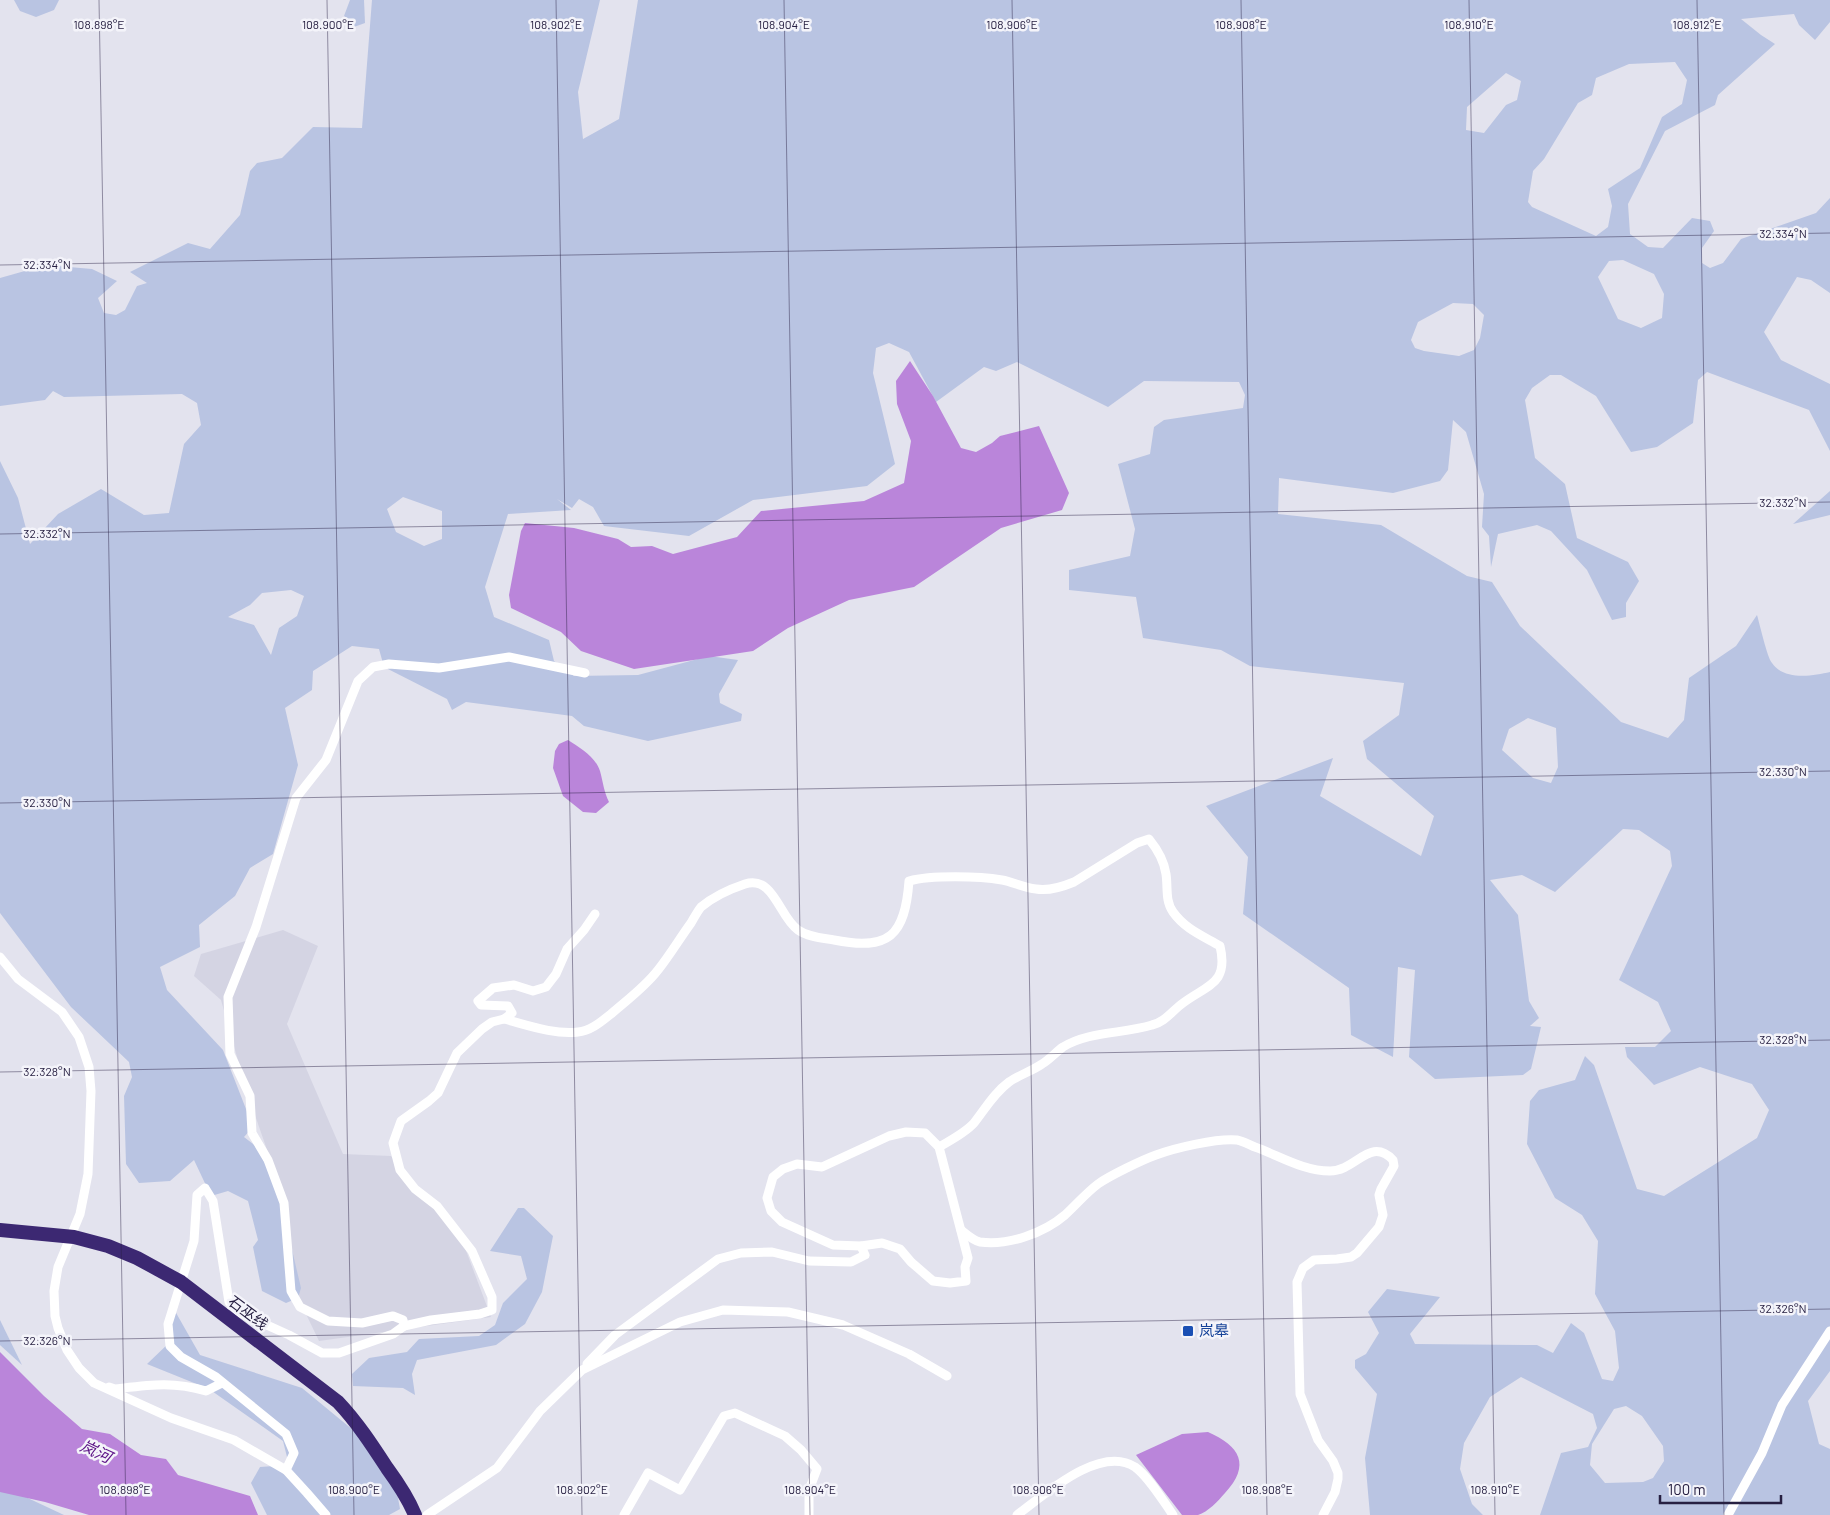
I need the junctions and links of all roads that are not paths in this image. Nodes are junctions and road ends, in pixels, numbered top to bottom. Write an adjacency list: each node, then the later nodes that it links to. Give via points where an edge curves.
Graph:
1 (585, 672): 10 (street, via 509,657 440,668 389,664 373,667 358,682 326,760 296,798 256,927 228,997 230,1054 250,1096 252,1133 268,1160 284,1203 291,1291 300,1307 328,1321 362,1323 393,1316 403,1320)
2 (595, 914): 4 (street, via 567,949 546,987 533,991 514,985 493,988 478,1000 481,1005 508,1006 512,1013)
3 (0, 957): 16 (street, via 18,979 62,1012 74,1028 89,1067 88,1174 80,1214 58,1267 54,1291 55,1316 67,1350 94,1383 171,1418 234,1440)
4 (504, 1019): 5 (street, via 563,1032 580,1032 597,1025 658,970 701,908 723,893 747,884 759,883 770,891 788,922 809,936 848,943 874,943 896,931 907,906 909,882 921,878 977,878 1001,880 1036,890 1062,887 1137,843 1149,840 1163,861 1172,911 1188,928 1220,946 1223,958 1221,971 1214,982 1153,1025 1101,1035 1063,1048 1008,1083 964,1132); 10 (street, via 482,1029 457,1053 438,1093 401,1121 393,1143 400,1170 414,1189 437,1206 472,1251 492,1297 492,1310)
5 (940, 1147): 7 (street); 8 (street, via 925,1133 906,1132 889,1136 822,1167 797,1164 773,1177 767,1198 771,1210 782,1222 833,1245)
6 (0, 1230): 9 (highway, 石巫线, via 57,1234 91,1241 123,1251)
7 (961, 1230): 8 (street, via 968,1258 966,1280 950,1284 933,1281 900,1249 882,1243); 24 (street, via 978,1242 1024,1237 1064,1216 1099,1183 1155,1155 1189,1146 1238,1140 1300,1166 1327,1171 1348,1167 1371,1151 1389,1155 1394,1166 1380,1189 1383,1215 1379,1227 1350,1257 1314,1260 1303,1268 1297,1282 1300,1394 1318,1440 1338,1473 1335,1492)
8 (861, 1246): 13 (street, via 865,1255 851,1262 809,1261 772,1252 741,1253 718,1259 615,1335)
9 (181, 1282): 10 (street, via 194,1241 196,1195 205,1188 213,1201 229,1302 240,1313 322,1353 339,1352 392,1334); 15 (street, via 168,1324 170,1346 181,1357); 18 (highway, 石巫线, via 338,1402 368,1439)
10 (404, 1326)
11 (1830, 1332): 25 (street, via 1782,1405 1762,1453)
12 (61, 1351): 15 (street, via 90,1379 115,1389 164,1384 188,1385 206,1391)
13 (582, 1370): 14 (street, via 680,1322 724,1310 788,1312 843,1325 909,1354); 19 (street, via 540,1411 497,1468)
14 (947, 1376)
15 (222, 1383): 16 (street, via 286,1434 294,1454)
16 (286, 1470): 17 (street)
17 (326, 1515)
18 (415, 1515)
19 (427, 1515)
20 (624, 1515): 21 (street, via 648,1473 680,1490 724,1416 734,1413 785,1436 817,1469 809,1490)
21 (809, 1515)
22 (1017, 1515): 23 (street, via 1067,1479 1100,1462 1111,1460 1122,1461 1139,1470)
23 (1173, 1515)
24 (1323, 1515)
25 (1728, 1515)

